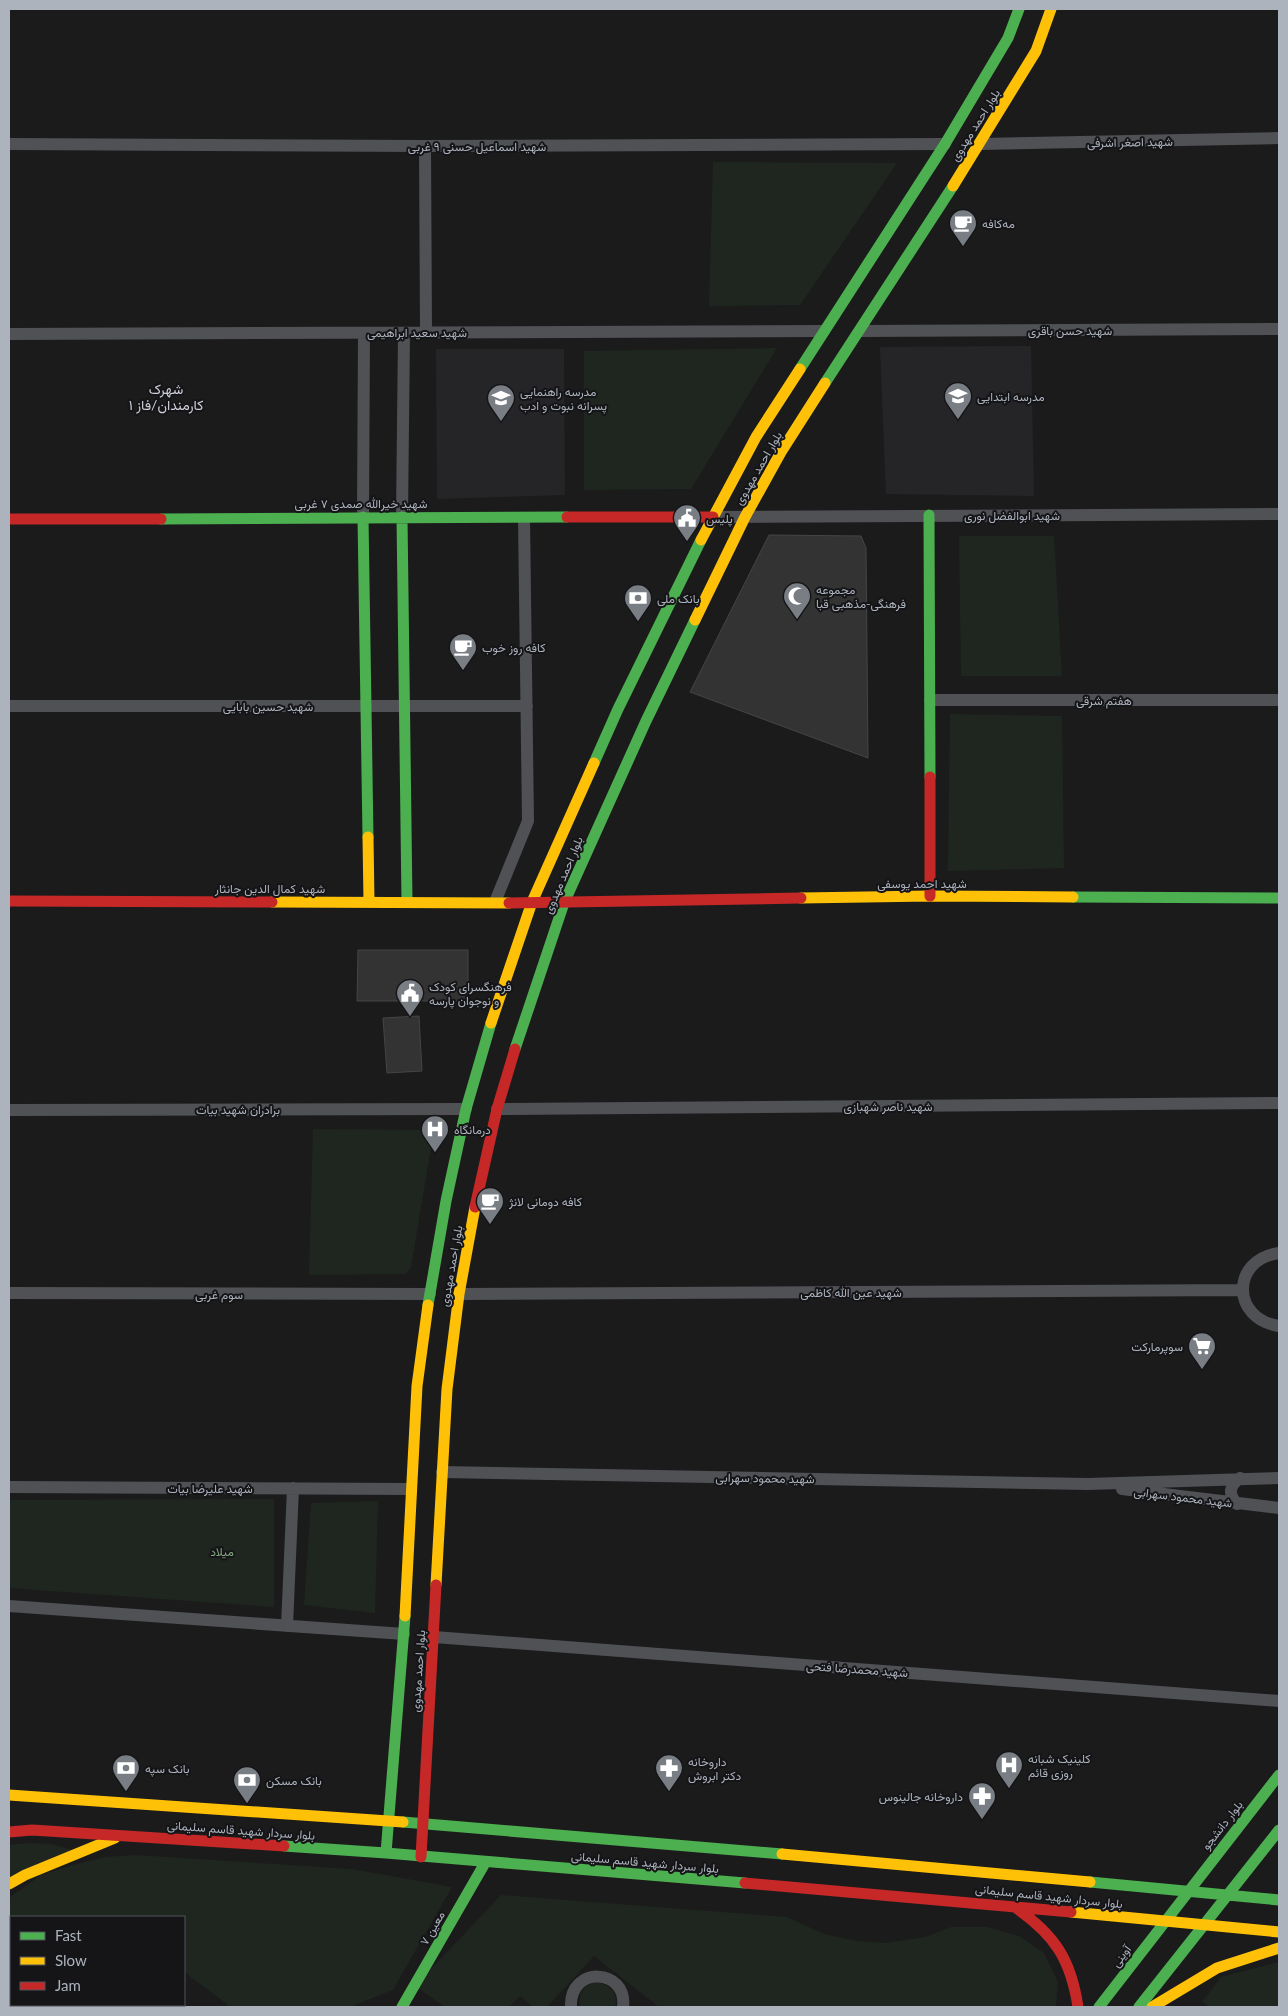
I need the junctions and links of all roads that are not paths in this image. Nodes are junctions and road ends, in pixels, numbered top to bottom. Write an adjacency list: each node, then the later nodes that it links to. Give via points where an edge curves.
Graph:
1 (1019, 9): 5 (main road, بلوار احمد مهدوی, via 1008,38)
2 (1052, 9): 6 (main road, بلوار احمد مهدوی, via 1036,51)
3 (1279, 138): 6 (street, شهید اصغر اشرفی)
4 (9, 144): 7 (street, شهید اسماعیل حسنی ۹ غربی)
5 (945, 144): 7 (street, شهید اسماعیل حسنی ۹ غربی); 10 (main road, بلوار احمد مهدوی)
6 (980, 144): 9 (main road, بلوار احمد مهدوی)
7 (425, 146): 12 (street)
8 (1279, 329): 9 (street, شهید حسن باقری)
9 (860, 330): 20 (main road, بلوار احمد مهدوی, via 781,452)
10 (824, 331): 12 (street, شهید سعید ابراهیمی); 19 (main road, بلوار احمد مهدوی, via 756,437)
11 (404, 332): 12 (street, شهید سعید ابراهیمی); 13 (street, شهید سعید ابراهیمی); 18 (street)
12 (426, 332)
13 (364, 333): 14 (street, شهید سعید ابراهیمی); 17 (street)
14 (9, 334)
15 (1279, 514): 16 (street, شهید ابوالفضل نوری)
16 (928, 515): 20 (street, شهید ابوالفضل نوری); 23 (main road)
17 (363, 517): 18 (main road, شهید خیرالله صمدی ۷ غربی); 22 (main road, شهید خیرالله صمدی ۷ غربی); 25 (main road)
18 (402, 517): 21 (main road, شهید خیرالله صمدی ۷ غربی); 26 (main road)
19 (713, 517): 20 (street, شهید ابوالفضل نوری); 21 (main road, شهید خیرالله صمدی ۷ غربی); 35 (main road, بلوار احمد مهدوی, via 618,709)
20 (745, 517): 36 (main road, بلوار احمد مهدوی, via 646,721)
21 (524, 518): 28 (street)
22 (9, 519)
23 (930, 700): 24 (street, هفتم شرقی); 29 (main road)
24 (1279, 700)
25 (365, 705): 26 (street, شهید حسین بابایی); 27 (street, شهید حسین بابایی); 32 (main road)
26 (404, 705): 28 (street, شهید حسین بابایی); 33 (main road)
27 (9, 706)
28 (527, 706): 34 (street, via 528,821)
29 (930, 896): 30 (main road, شهید احمد یوسفی); 36 (main road, شهید احمد یوسفی)
30 (1279, 898)
31 (9, 901): 32 (main road, شهید کمال الدین جانثار)
32 (369, 902): 33 (main road, شهید کمال الدین جانثار)
33 (407, 902): 34 (main road, شهید کمال الدین جانثار)
34 (495, 902): 35 (main road, شهید کمال الدین جانثار)
35 (532, 902): 36 (main road, شهید احمد یوسفی); 38 (main road, بلوار احمد مهدوی, via 496,1006)
36 (564, 902): 39 (main road, بلوار احمد مهدوی, via 525,1015)
37 (1279, 1103): 39 (street, شهید ناصر شهبازی)
38 (466, 1109): 40 (street, برادران شهید بیات); 44 (main road, بلوار احمد مهدوی, via 446,1202)
39 (498, 1109): 44 (main road, بلوار احمد مهدوی, via 475,1207)
40 (9, 1110)
41 (1279, 1253): 42 (street, via 1270,1254 1254,1264 1244,1280)
42 (1243, 1290): 44 (street, شهید عین الله کاظمی); 45 (street, via 1254,1316)
43 (9, 1293): 44 (street, سوم غربی)
44 (444, 1294): 46 (main road, بلوار احمد مهدوی, via 447,1389); 52 (main road, بلوار احمد مهدوی, via 417,1386)
45 (1279, 1326)
46 (442, 1472): 49 (street, شهید محمود سهرابی); 58 (main road, بلوار احمد مهدوی)
47 (1240, 1478): 48 (street, شهید محمود سهرابی); 49 (street, شهید محمود سهرابی); 53 (street, via 1230,1490)
48 (1279, 1478)
49 (1088, 1484): 53 (street, شهید محمود سهرابی)
50 (9, 1487): 51 (street, شهید علیرضا بیات)
51 (294, 1488): 52 (street, شهید علیرضا بیات); 56 (street)
52 (411, 1488): 57 (main road, بلوار احمد مهدوی)
53 (1237, 1504): 54 (street, شهید محمود سهرابی)
54 (1279, 1508)
55 (9, 1606): 56 (street)
56 (287, 1626): 57 (street)
57 (404, 1634): 62 (main road, بلوار احمد مهدوی)
58 (434, 1637): 59 (street, شهید محمدرضا فتحی); 63 (main road, بلوار احمد مهدوی)
59 (1279, 1701)
60 (1279, 1775): 71 (main road, بلوار دانشجو)
61 (9, 1795): 62 (main road, بلوار سردار شهید قاسم سلیمانی)
62 (389, 1821): 63 (main road, بلوار سردار شهید قاسم سلیمانی); 67 (main road, بلوار احمد مهدوی)
63 (422, 1823): 68 (main road, بلوار احمد مهدوی); 71 (main road, بلوار سردار شهید قاسم سلیمانی)
64 (1279, 1830): 72 (main road)
65 (9, 1832): 66 (main road, بلوار سردار شهید قاسم سلیمانی, via 32,1830)
66 (122, 1835): 67 (main road, بلوار سردار شهید قاسم سلیمانی); 70 (main road, via 25,1874)
67 (386, 1853): 68 (main road, بلوار سردار شهید قاسم سلیمانی)
68 (420, 1857): 69 (main road, بلوار سردار شهید قاسم سلیمانی)
69 (486, 1863): 74 (main road, بلوار سردار شهید قاسم سلیمانی); 79 (main road, معین ۷)
70 (9, 1884)
71 (1188, 1892): 72 (main road, بلوار سردار شهید قاسم سلیمانی); 75 (main road, بلوار دانشجو)
72 (1227, 1896): 73 (main road, بلوار سردار شهید قاسم سلیمانی); 76 (main road)
73 (1279, 1900)
74 (1013, 1906): 75 (main road, بلوار سردار شهید قاسم سلیمانی); 82 (main road, via 1035,1920 1054,1939 1076,1986)
75 (1164, 1921): 76 (main road, بلوار سردار شهید قاسم سلیمانی); 83 (main road, آوینی)
76 (1204, 1925): 77 (main road, بلوار سردار شهید قاسم سلیمانی); 84 (main road)
77 (1279, 1932)
78 (1279, 1948): 85 (main road, via 1217,1968)
79 (402, 2007)
80 (571, 2007): 81 (street, via 571,1998 578,1984 593,1976 601,1976 610,1979 622,1992)
81 (623, 2007)
82 (1078, 2007)
83 (1099, 2007)
84 (1139, 2007)
85 (1152, 2007)

